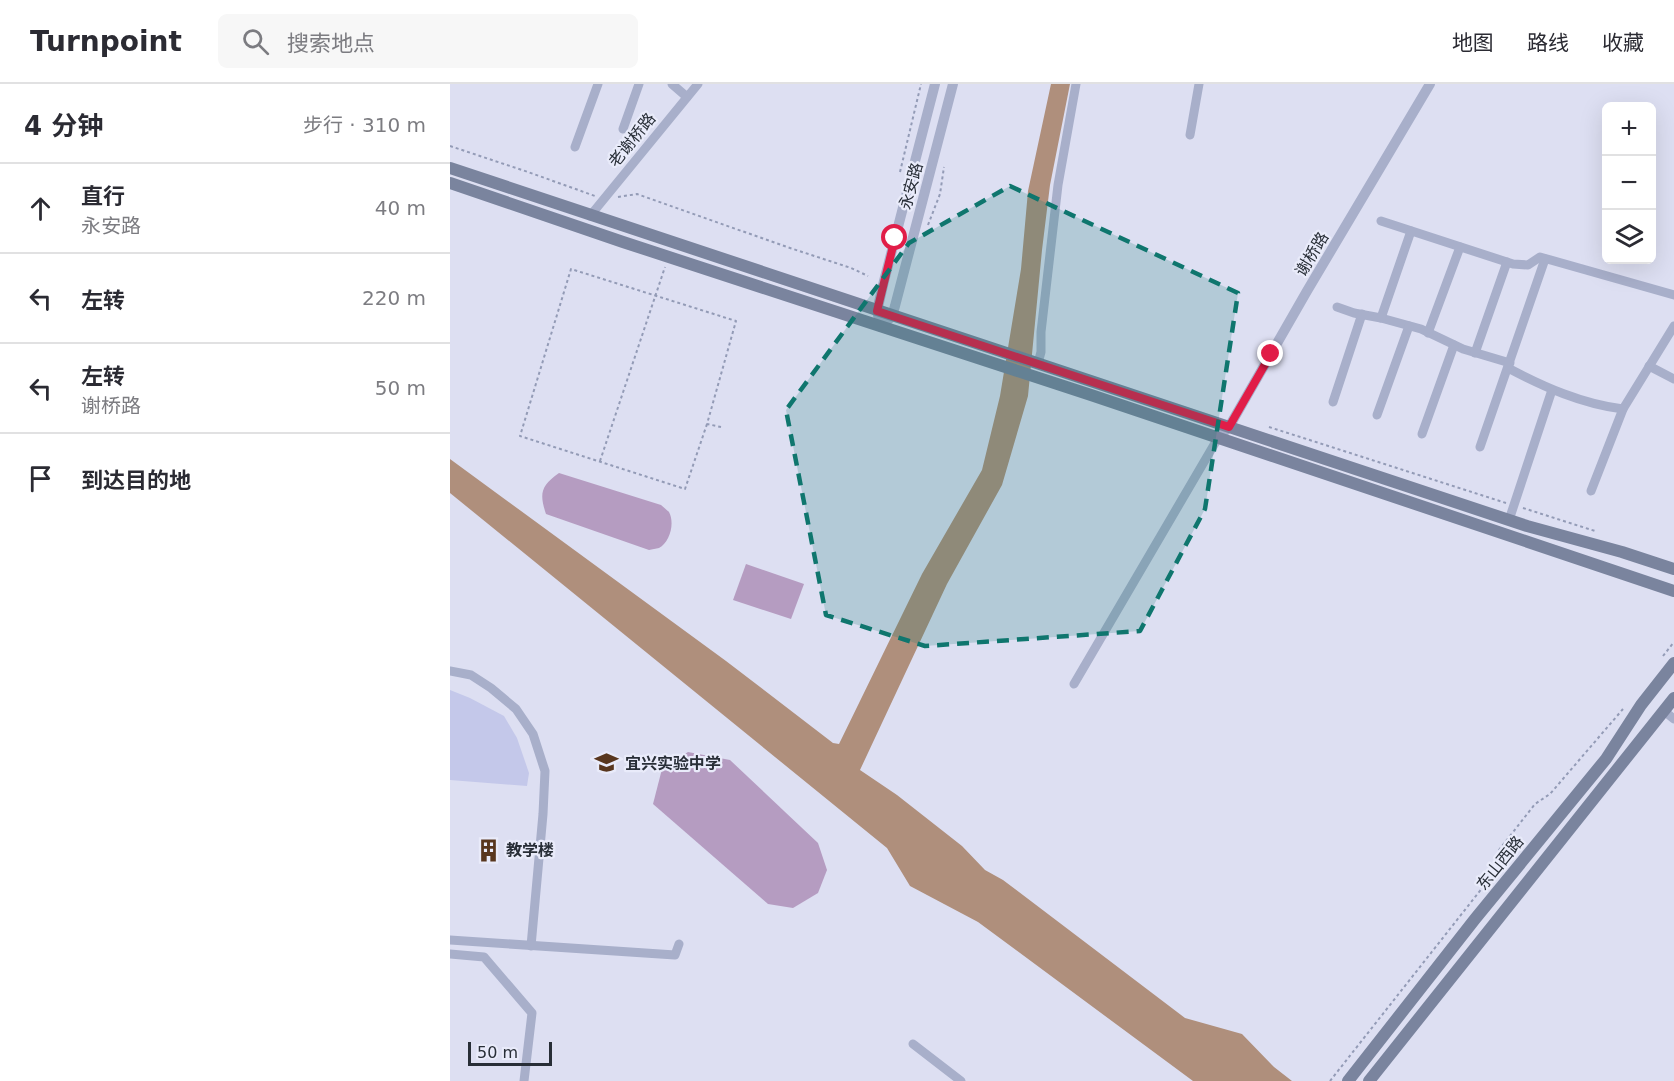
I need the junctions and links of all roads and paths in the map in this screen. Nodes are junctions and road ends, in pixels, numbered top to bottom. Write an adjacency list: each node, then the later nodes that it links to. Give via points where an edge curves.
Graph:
1 (598, 84): 14 (street)
2 (639, 84): 11 (street)
3 (672, 84): 10 (street)
4 (698, 84): 10 (street, 老谢桥路)
5 (935, 84): 29 (street, 永安路)
6 (953, 84): 31 (street, 永安路)
7 (1076, 84): 39 (street, via 1058,185)
8 (1199, 84): 12 (street)
9 (1430, 84): 49 (street, 谢桥路)
10 (687, 97): 17 (street, 老谢桥路)
11 (623, 129)
12 (1190, 135)
13 (450, 146): 17 (path)
14 (575, 147)
15 (450, 168): 18 (main road)
16 (450, 183): 35 (main road)
17 (604, 199): 18 (street, 老谢桥路); 25 (path, via 637,194)
18 (590, 216): 29 (main road)
19 (1381, 221): 20 (street)
20 (1411, 231): 21 (street); 32 (street)
21 (1460, 247): 23 (street); 36 (street)
22 (1545, 259): 23 (street, via 1540,257 1528,265); 26 (street); 40 (street)
23 (1507, 262): 38 (street)
24 (665, 267): 27 (path)
25 (868, 276)
26 (1674, 295)
27 (656, 296): 47 (path, via 736,321); 53 (path); 53 (path, via 572,269 520,436)
28 (1337, 307): 30 (street)
29 (877, 311): 31 (main road); 35 (street, 永安路)
30 (1362, 314): 32 (street); 44 (street)
31 (892, 316): 35 (street); 39 (main road)
32 (1381, 318): 33 (street)
33 (1409, 326): 36 (street); 46 (street)
34 (1674, 326): 41 (street)
35 (881, 327): 51 (main road)
36 (1428, 333): 37 (street)
37 (1454, 345): 38 (street); 50 (street)
38 (1475, 352): 40 (street)
39 (1038, 363): 49 (main road)
40 (1509, 365): 43 (street); 52 (street)
41 (1649, 366): 42 (street); 45 (street)
42 (1674, 379)
43 (1552, 390): 45 (street); 55 (street)
44 (1334, 402)
45 (1623, 409): 54 (street)
46 (1377, 415)
47 (707, 424): 48 (path); 53 (path, via 685,489)
48 (721, 427)
49 (1229, 427): 51 (street, 谢桥路); 55 (main road)
50 (1422, 434)
51 (1218, 438): 57 (main road); 62 (street)
52 (1480, 447)
53 (600, 462)
54 (1591, 491)
55 (1509, 520): 56 (main road)
56 (1674, 569)
57 (1674, 591)
58 (1674, 642): 59 (path)
59 (1660, 661)
60 (1674, 663): 74 (main road, 东山西路, via 1606,759)
61 (450, 671): 68 (street, via 471,675 516,709 533,734 545,771)
62 (1074, 684)
63 (1674, 698): 65 (main road, 东山西路)
64 (1624, 709): 73 (path, via 1550,794 1535,804 1499,850 1494,873)
65 (1669, 715): 75 (main road, 东山西路)
66 (450, 940): 68 (street)
67 (679, 944): 68 (street, via 675,956)
68 (531, 946)
69 (450, 954): 71 (street, via 484,957 532,1013)
70 (913, 1044): 72 (street)
71 (524, 1081)
72 (961, 1081)
73 (1330, 1081)
74 (1348, 1081)
75 (1369, 1081)

